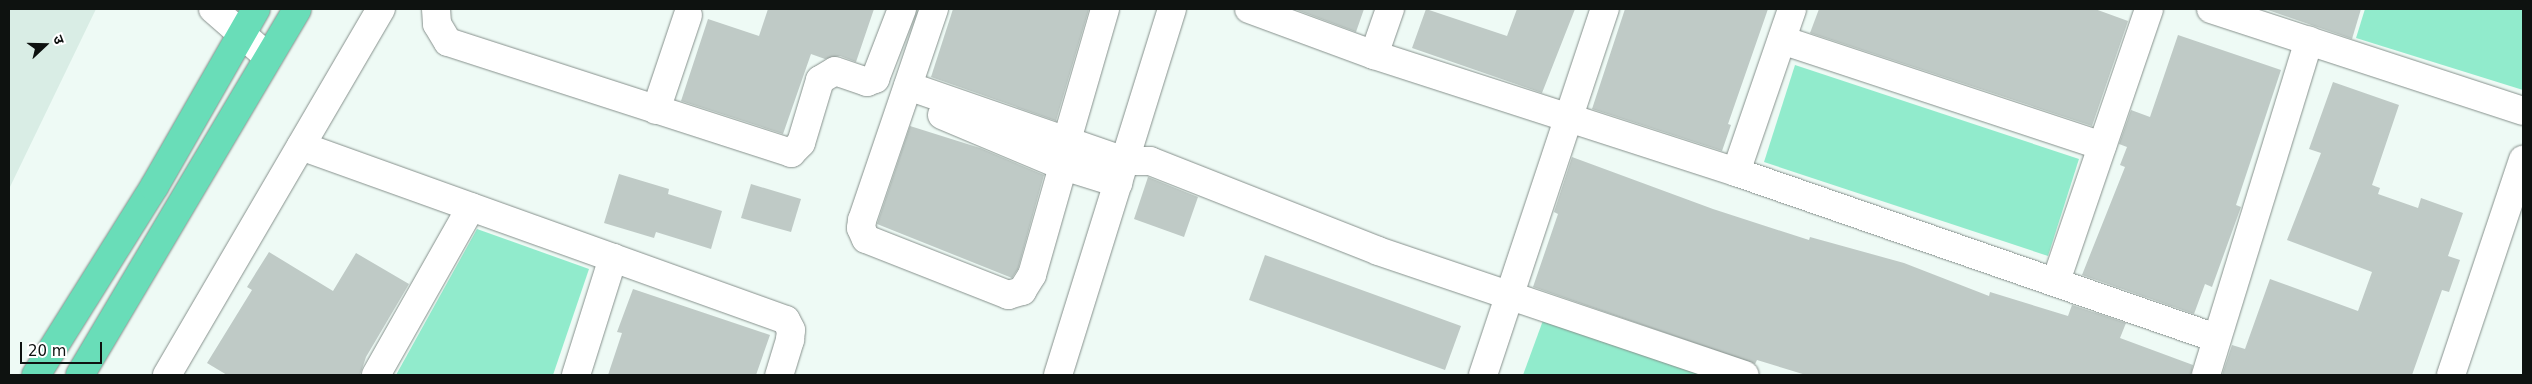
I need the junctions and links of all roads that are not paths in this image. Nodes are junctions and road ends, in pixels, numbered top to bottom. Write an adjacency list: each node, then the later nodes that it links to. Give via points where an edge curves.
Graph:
1 (213, 9): 17 (street)
2 (256, 9): 17 (highway)
3 (297, 9): 21 (highway)
4 (381, 9): 26 (street)
5 (436, 9): 23 (street, via 437,24 448,42)
6 (902, 9): 23 (street, via 875,79 867,82 835,71 820,80 801,144 794,152)
7 (934, 9): 22 (street)
8 (1105, 9): 28 (street)
9 (1172, 9): 30 (street)
10 (1250, 9): 20 (street)
11 (1390, 9): 20 (street)
12 (1604, 9): 25 (street)
13 (1792, 9): 18 (street)
14 (2149, 9): 27 (street)
15 (2211, 9): 19 (street)
16 (688, 15): 23 (street)
17 (242, 34): 21 (street); 38 (highway, via 154,187)
18 (1782, 40): 27 (street); 31 (street)
19 (2309, 41): 24 (street); 37 (street)
20 (1374, 55): 25 (street)
21 (268, 57): 39 (highway)
22 (906, 93): 28 (street); 28 (street, via 862,220 863,235 871,242 1008,295 1022,291 1032,275)
23 (656, 110)
24 (2523, 111)
25 (1570, 119): 31 (street); 36 (street)
26 (301, 146): 33 (street); 40 (street)
27 (2102, 146): 35 (street)
28 (1065, 153): 30 (street)
29 (2523, 160): 32 (street)
30 (1121, 172): 36 (street, via 1150,161 1378,251); 44 (street)
31 (1736, 172): 35 (street)
32 (2519, 188): 48 (street)
33 (471, 207): 34 (street); 41 (street)
34 (613, 258): 42 (street); 43 (street, via 786,320 791,330 790,340)
35 (2056, 281): 37 (street)
36 (1512, 296): 45 (street); 46 (street)
37 (2216, 338): 47 (street)
38 (36, 375)
39 (80, 375)
40 (167, 375)
41 (376, 375)
42 (576, 375)
43 (779, 375)
44 (1058, 375)
45 (1483, 375)
46 (1745, 375)
47 (2206, 375)
48 (2451, 375)

